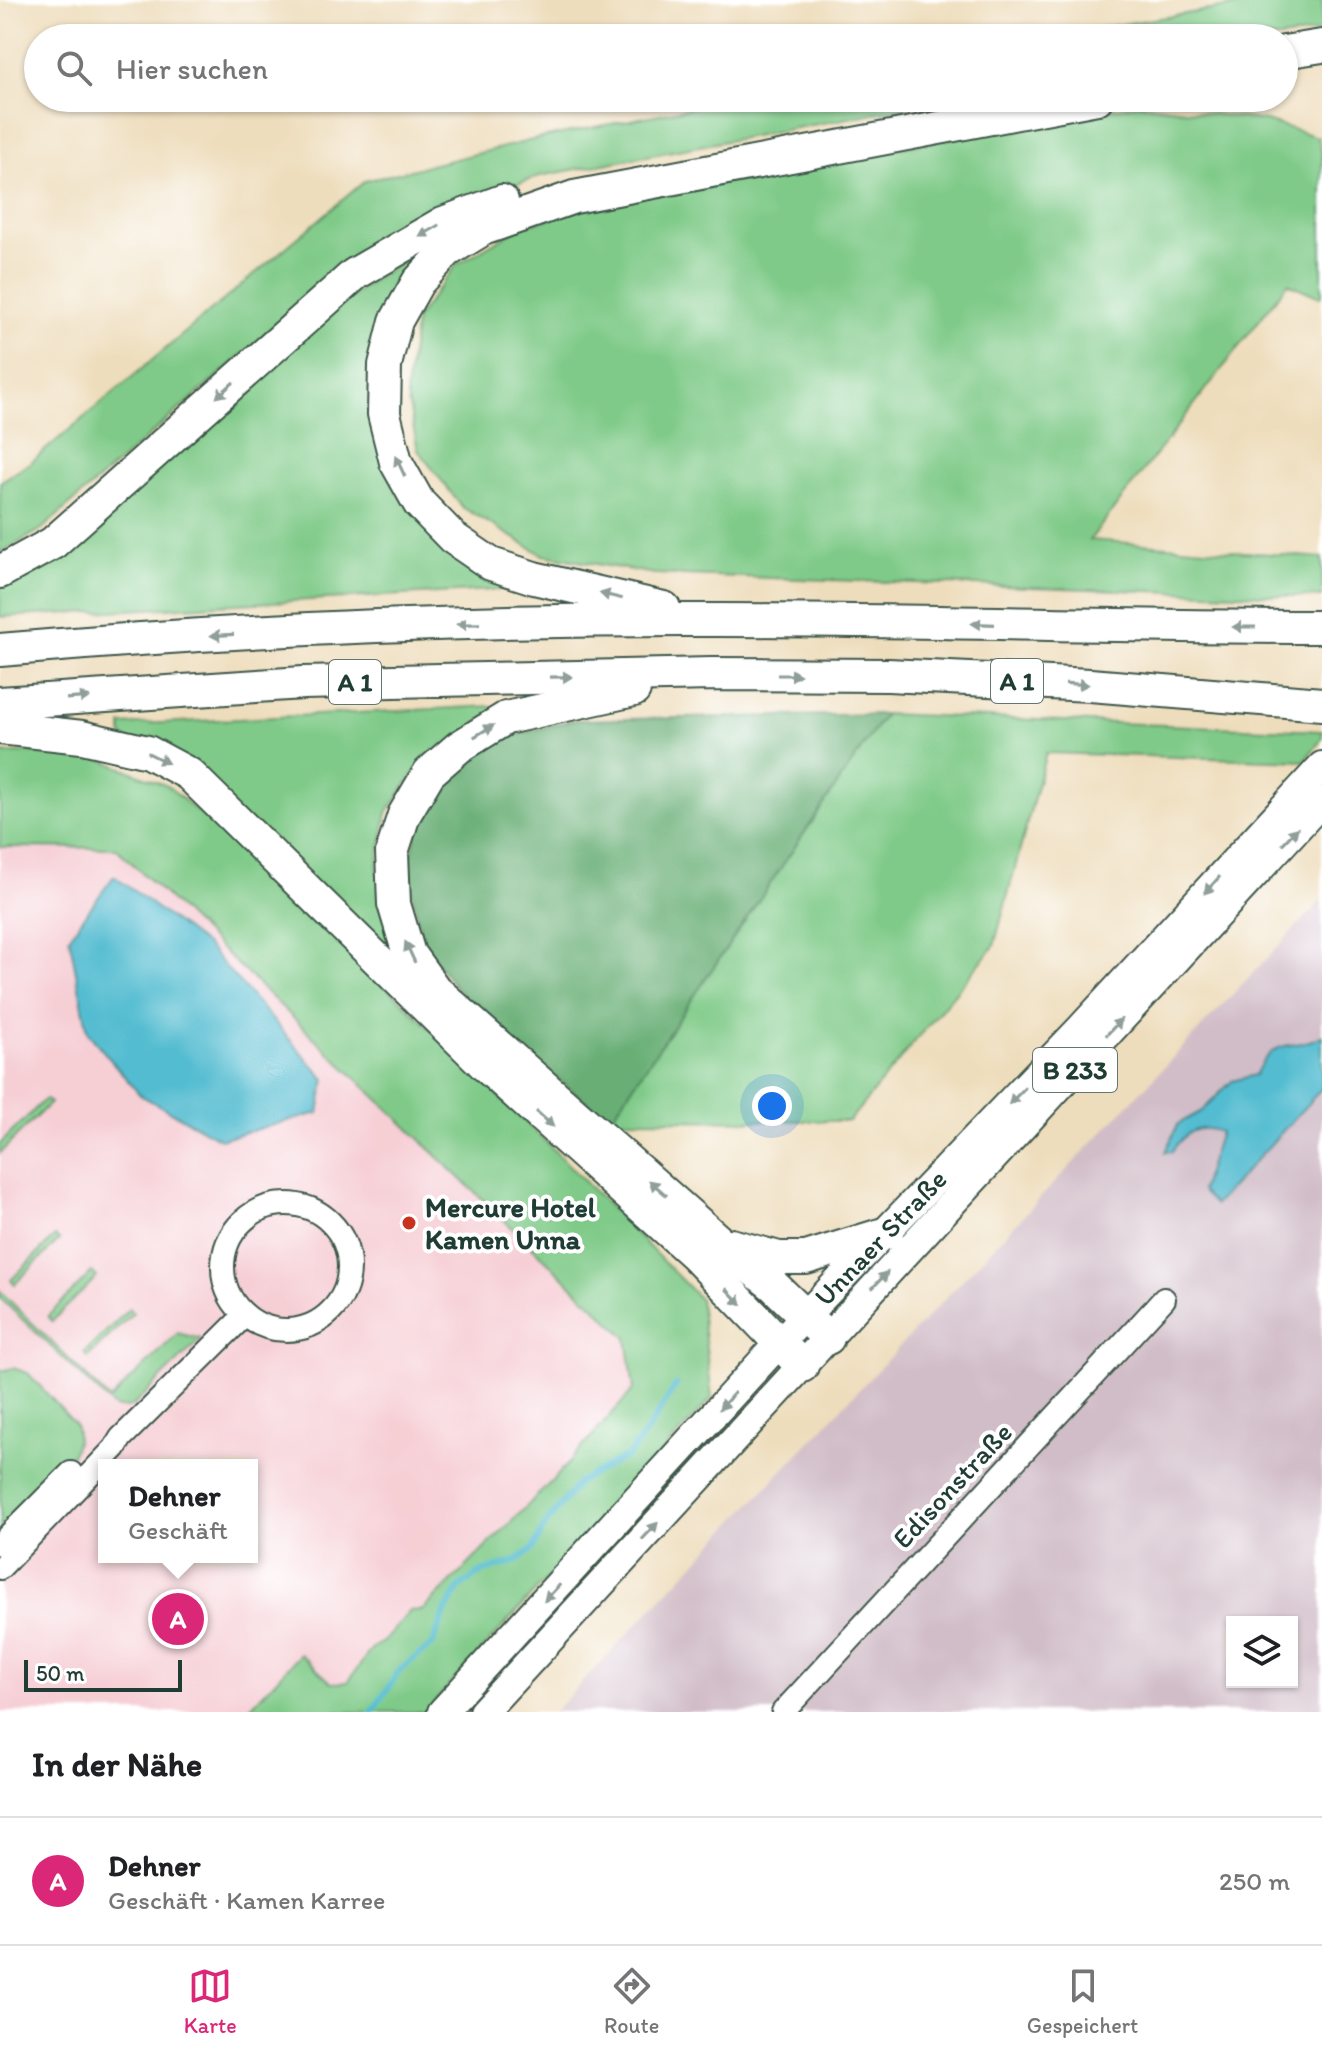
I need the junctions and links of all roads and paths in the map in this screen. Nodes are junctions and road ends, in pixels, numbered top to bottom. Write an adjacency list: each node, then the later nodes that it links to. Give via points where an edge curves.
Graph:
1 (1322, 46): 2 (highway)
2 (1298, 50)
3 (1322, 65): 4 (highway)
4 (1298, 69)
5 (946, 112): 7 (highway, one-way to 7, via 536,188 443,223 355,274 53,543)
6 (1023, 112): 8 (highway, one-way to 6, via 491,564 453,538 419,503 396,462 384,414 385,365 396,321 418,282 447,251 483,229 574,197)
7 (0, 572)
8 (714, 620): 9 (highway, A 1, one-way to 8); 10 (highway, A 1, one-way to 10, via 315,630)
9 (1322, 627)
10 (0, 650)
11 (711, 674): 12 (highway, A 1, one-way to 11, via 303,683); 13 (highway, A 1, one-way to 13, via 1090,685); 18 (highway, one-way to 11, via 435,990 409,954 394,904 392,852 404,815 429,773 506,718)
12 (0, 703)
13 (1322, 704)
14 (0, 728): 22 (highway, one-way to 22, via 82,737 148,752 189,774 487,1067 695,1255)
15 (1322, 766): 17 (main road, Unnaer Straße / B 233, one-way to 17)
16 (1322, 801): 21 (main road, Unnaer Straße / B 233, one-way to 16)
17 (887, 1233): 18 (highway, via 806,1258 779,1258); 21 (main road, Unnaer Straße / B 233)
18 (717, 1239): 21 (highway)
19 (1164, 1299): 31 (street, Edisonstraße)
20 (245, 1315): 20 (street, via 286,1331 314,1324 336,1307 350,1268 344,1241 328,1219 303,1206 274,1204 237,1226 222,1266 229,1295); 24 (street)
21 (817, 1328): 22 (main road, Unnaer Straße / B 233); 23 (main road, Unnaer Straße / B 233)
22 (779, 1343): 23 (highway); 29 (main road, Unnaer Straße, one-way to 29)
23 (802, 1366): 30 (main road, Unnaer Straße, one-way to 23)
24 (121, 1438): 25 (street); 27 (street, via 92,1452)
25 (104, 1459)
26 (98, 1466): 28 (street)
27 (0, 1544)
28 (0, 1568)
29 (442, 1712)
30 (483, 1712)
31 (783, 1712)

